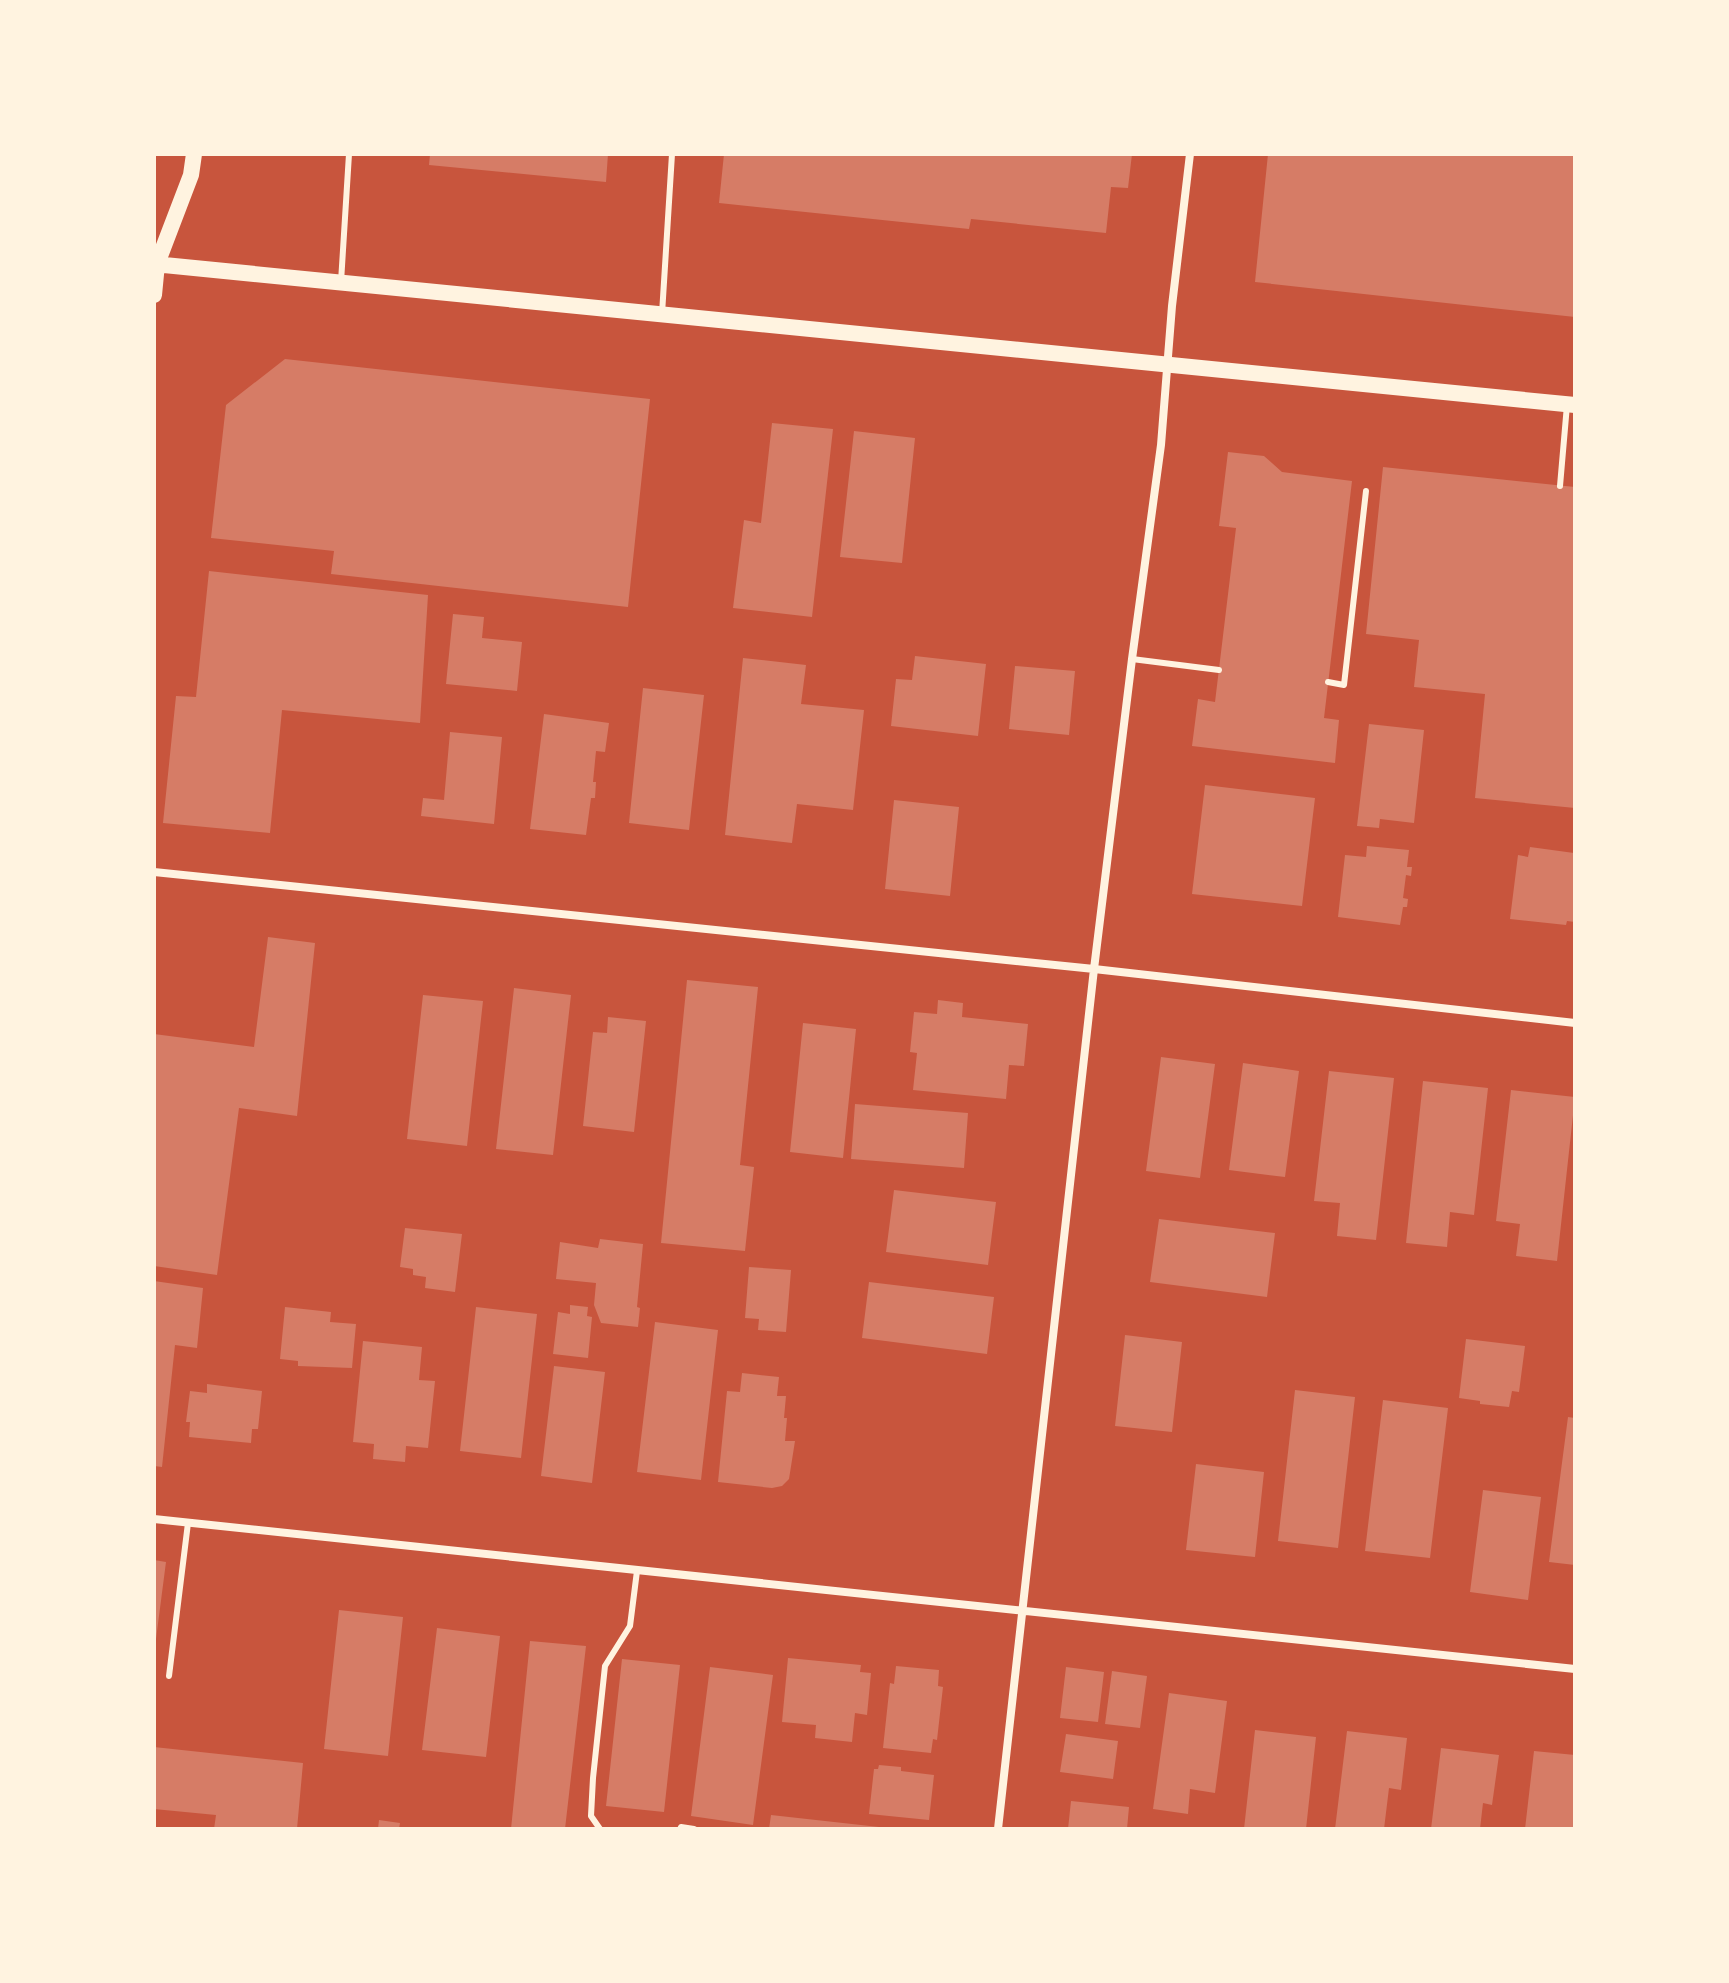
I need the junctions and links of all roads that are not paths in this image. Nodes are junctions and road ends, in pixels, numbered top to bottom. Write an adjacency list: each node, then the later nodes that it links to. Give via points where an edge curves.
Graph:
1 (194, 154): 5 (main road, via 191,175)
2 (349, 154): 6 (lane)
3 (672, 154): 8 (lane)
4 (1190, 154): 9 (street)
5 (155, 259): 6 (main road); 7 (main road)
6 (341, 283): 8 (main road)
7 (154, 295)
8 (662, 314): 9 (main road)
9 (1167, 365): 10 (main road); 13 (street)
10 (1571, 405): 11 (lane)
11 (1560, 486)
12 (1366, 491): 15 (lane, via 1344,685)
13 (1132, 659): 14 (lane); 17 (street)
14 (1219, 670)
15 (1328, 682)
16 (154, 872): 17 (street)
17 (1094, 969): 18 (street); 22 (street)
18 (1575, 1023)
19 (154, 1519): 20 (street)
20 (188, 1523): 21 (street); 24 (lane)
21 (637, 1571): 22 (street); 25 (lane, via 630,1626 605,1666 591,1816)
22 (1023, 1610): 23 (street); 28 (street)
23 (1575, 1669)
24 (169, 1676)
25 (600, 1829)
26 (680, 1829): 27 (lane)
27 (694, 1829)
28 (998, 1829)

